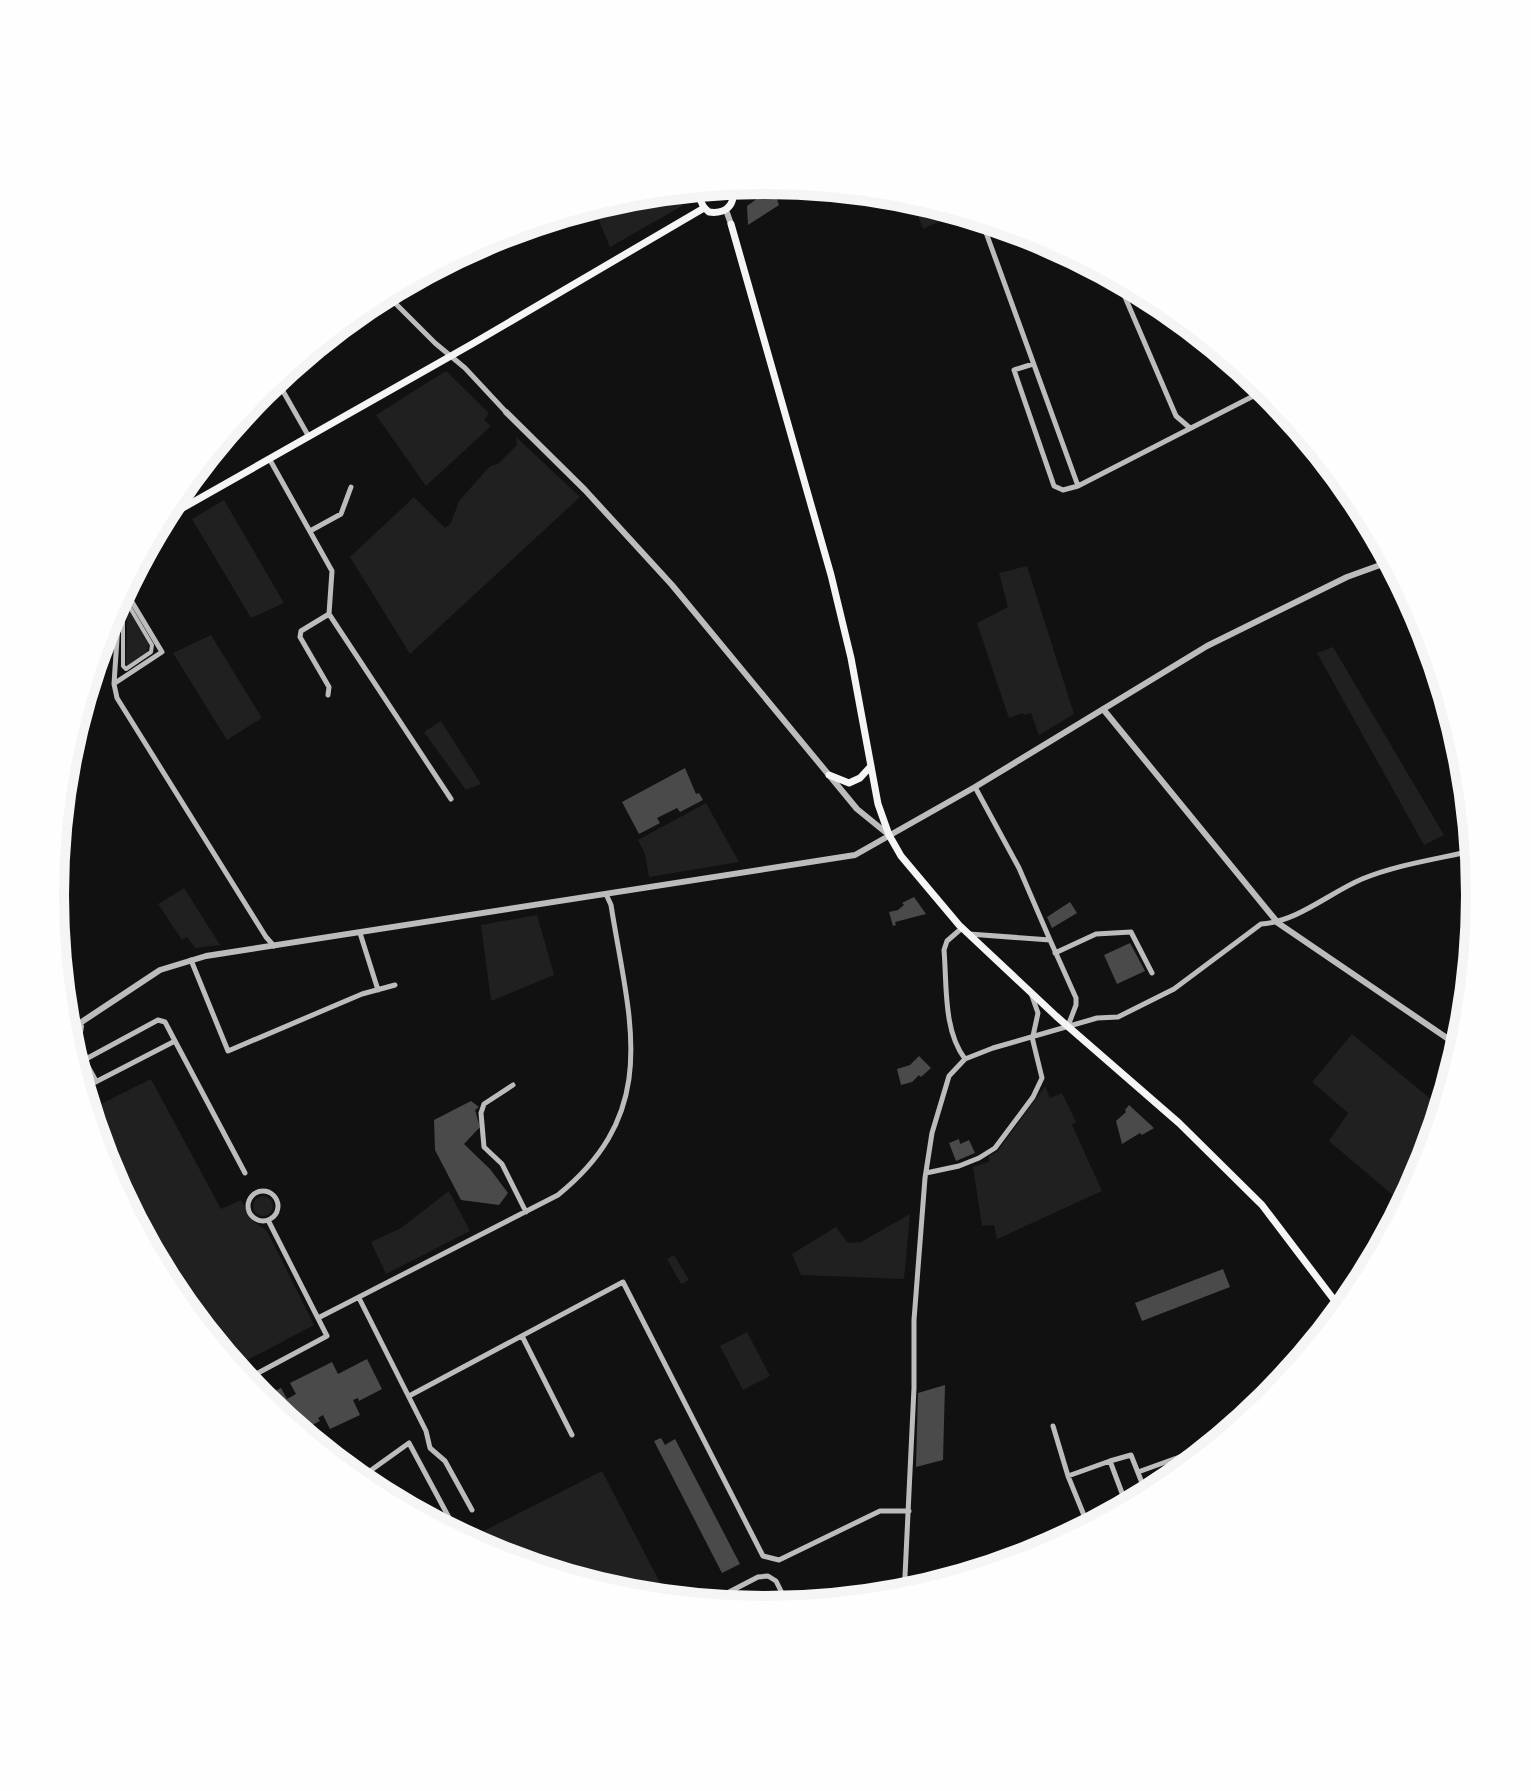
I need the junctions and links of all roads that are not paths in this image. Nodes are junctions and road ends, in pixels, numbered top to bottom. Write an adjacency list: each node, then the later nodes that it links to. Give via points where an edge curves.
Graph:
1 (732, 195): 4 (main road)
2 (699, 198): 3 (main road)
3 (704, 208): 4 (main road); 9 (main road)
4 (726, 210): 5 (street)
5 (731, 224): 31 (main road, via 831,575)
6 (985, 229): 10 (street)
7 (1123, 292): 14 (street, via 1176,416)
8 (394, 301): 9 (street)
9 (450, 356): 13 (street); 15 (main road)
10 (1033, 364): 17 (street); 17 (street, via 1014,370 1054,486)
11 (281, 388): 15 (street)
12 (1257, 394): 14 (street)
13 (506, 412): 32 (street, via 672,585)
14 (1190, 428): 17 (street)
15 (309, 437): 16 (main road)
16 (270, 460): 19 (main road); 20 (street)
17 (1078, 486)
18 (351, 487): 20 (street, via 341,514)
19 (179, 510)
20 (310, 531): 25 (street, via 332,571)
21 (1383, 564): 30 (street, via 1233,632)
22 (130, 598): 28 (street, via 162,652)
23 (127, 605): 27 (street, via 152,645)
24 (123, 614): 27 (street, via 123,666 126,669)
25 (329, 614): 29 (street, via 301,631 300,637 329,687); 34 (street)
26 (118, 625): 28 (street)
27 (151, 652)
28 (114, 684): 43 (street, via 124,711)
29 (328, 695)
30 (1103, 709): 33 (street); 38 (street)
31 (871, 766): 32 (main road, via 849,783); 35 (main road)
32 (829, 775): 35 (street, via 857,809)
33 (975, 787): 35 (street); 42 (street)
34 (451, 799)
35 (889, 835): 37 (street, via 855,855); 39 (main road)
36 (1465, 852): 38 (street, via 1389,869)
37 (606, 894): 40 (street); 64 (street, via 629,1019 633,1057 628,1090 602,1152 565,1190)
38 (1278, 923): 52 (street, via 1261,924 1174,989 1118,1017); 56 (street)
39 (962, 928): 41 (main road); 57 (street, via 944,950 951,1031)
40 (360, 933): 43 (street); 48 (street)
41 (969, 934): 42 (street); 49 (main road)
42 (1050, 940): 44 (street)
43 (274, 947): 45 (street)
44 (1055, 953): 46 (street, via 1096,934 1131,932); 52 (street, via 1076,999)
45 (191, 959): 48 (street, via 228,1051); 51 (street, via 143,979)
46 (1152, 973)
47 (395, 985): 48 (street)
48 (378, 990)
49 (1031, 993): 52 (main road); 54 (street, via 1038,1013)
50 (75, 1019): 51 (street)
51 (80, 1023): 53 (street)
52 (1068, 1026): 54 (street); 67 (main road, via 1227,1169 1275,1221)
53 (78, 1037)
54 (1032, 1037): 57 (street); 63 (street, via 1042,1078 995,1148 969,1162)
55 (175, 1041): 58 (street, via 165,1022 158,1020); 59 (street); 62 (street)
56 (1452, 1041)
57 (965, 1059): 63 (street, via 949,1076 940,1100)
58 (85, 1060): 59 (street)
59 (96, 1081): 60 (street)
60 (90, 1084)
61 (513, 1085): 64 (street, via 484,1104 484,1147 502,1164)
62 (245, 1173)
63 (926, 1173): 82 (street, via 914,1320)
64 (526, 1212): 66 (street)
65 (268, 1220): 65 (street, via 275,1214 276,1200 265,1191 256,1193 248,1205 250,1214); 68 (street)
66 (359, 1298): 68 (street); 71 (street)
67 (1336, 1303)
68 (318, 1318): 70 (street, via 327,1336)
69 (522, 1336): 71 (street); 73 (street); 82 (street, via 623,1282 763,1556 779,1560 880,1511)
70 (254, 1375)
71 (409, 1396): 81 (street, via 430,1448 445,1461)
72 (1053, 1426): 78 (street)
73 (572, 1435)
74 (1193, 1452): 76 (street)
75 (1110, 1461): 76 (street, via 1131,1455); 78 (street); 80 (street)
76 (1138, 1472): 79 (street)
77 (367, 1473): 84 (street, via 409,1443)
78 (1068, 1476): 83 (street)
79 (1143, 1486)
80 (1124, 1498)
81 (472, 1510)
82 (909, 1511): 85 (street)
83 (1086, 1520)
84 (452, 1523)
85 (905, 1583)
86 (723, 1595): 87 (street, via 768,1576)
87 (784, 1596)

